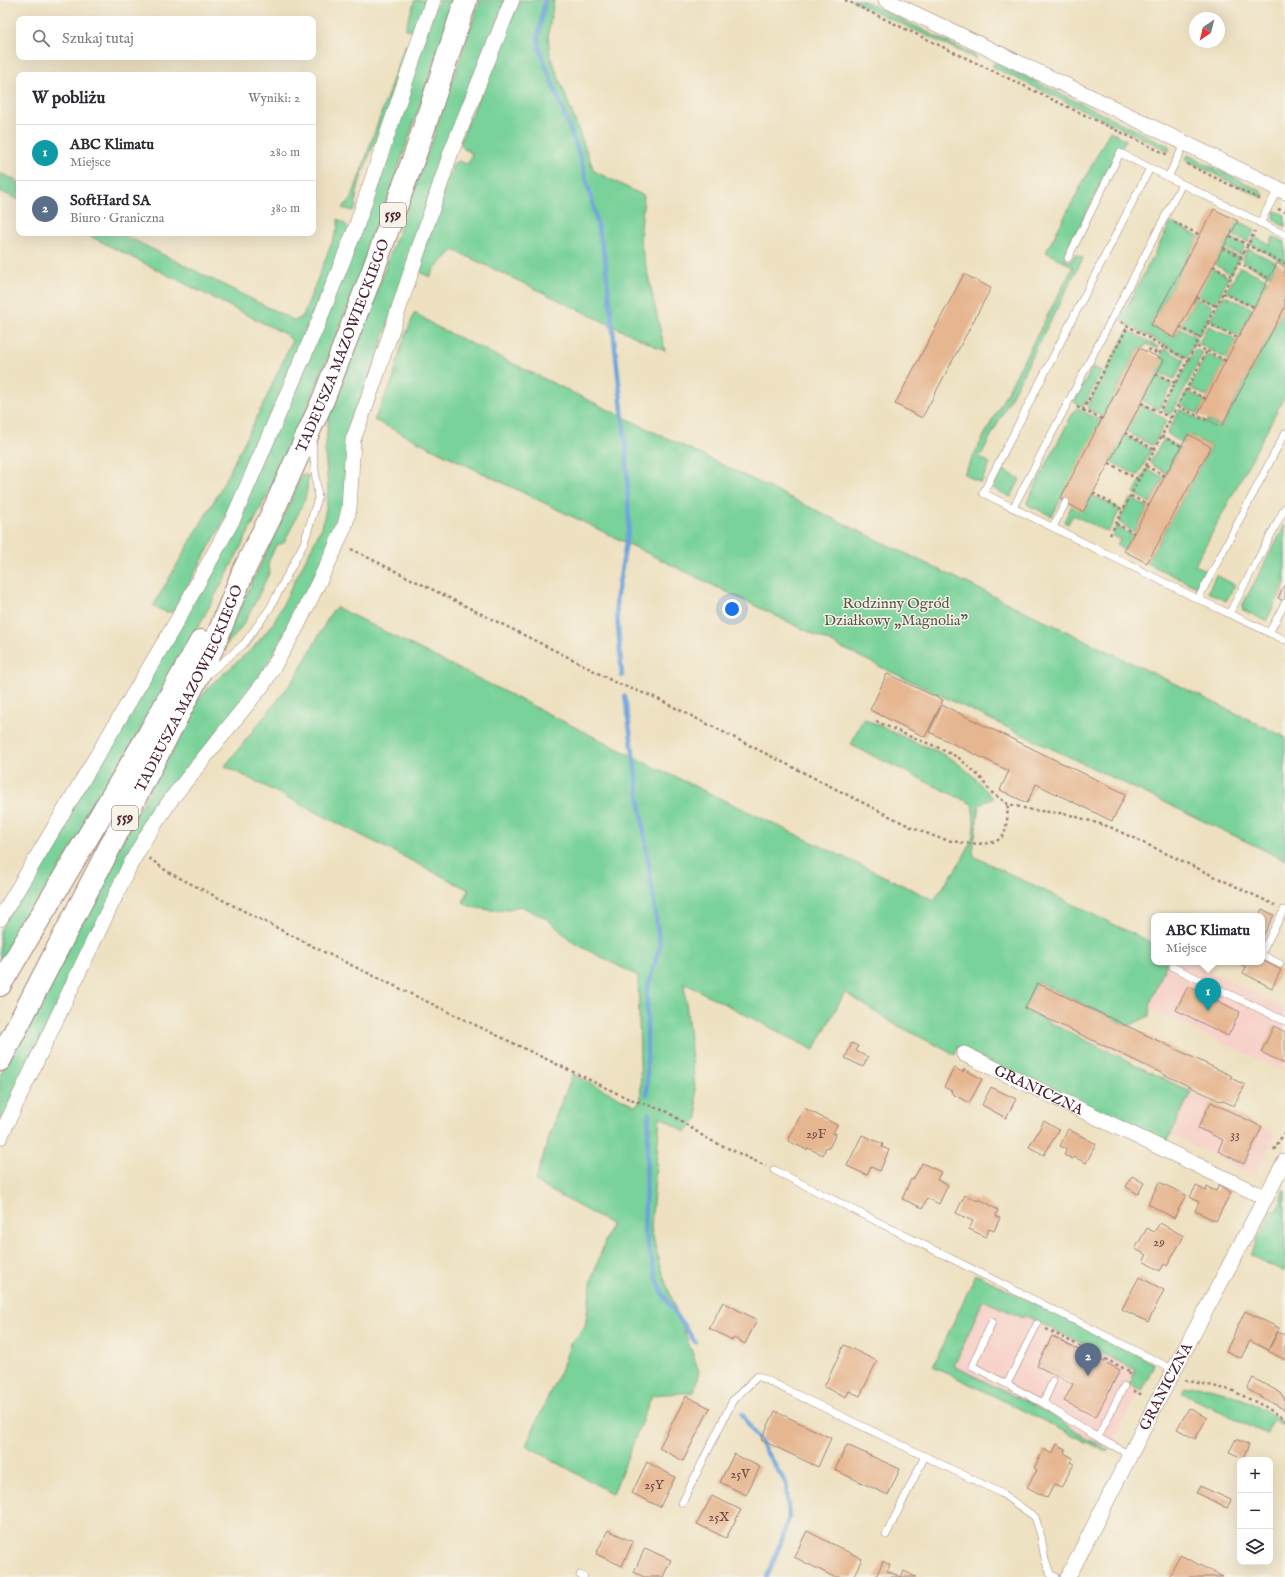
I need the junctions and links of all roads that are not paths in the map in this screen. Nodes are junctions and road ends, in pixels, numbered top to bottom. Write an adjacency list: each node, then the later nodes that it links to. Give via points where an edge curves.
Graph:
1 (433, 0): 27 (street, via 352,237 318,323 233,519 174,626)
2 (466, 0): 13 (main road, TADEUSZA MAZOWIECKIEGO / 559, via 417,149 372,273 323,400)
3 (512, 0): 36 (street, via 451,152 375,380 352,440 349,509 338,543 296,628 264,683 172,798 141,846)
4 (886, 0): 5 (street)
5 (1185, 143): 7 (lane); 9 (street)
6 (1150, 168): 7 (lane); 12 (lane, via 1120,153); 16 (lane, via 983,493)
7 (1168, 177): 8 (lane)
8 (1182, 184): 10 (lane); 16 (lane)
9 (1282, 190): 10 (lane, via 1270,204)
10 (1258, 226): 11 (lane)
11 (1285, 236)
12 (1068, 258)
13 (310, 426): 19 (main road, TADEUSZA MAZOWIECKIEGO / 559); 25 (lane, via 318,498 304,543 270,608 244,644)
14 (1285, 433): 20 (lane)
15 (1066, 502): 18 (lane)
16 (1013, 508): 18 (lane)
17 (1285, 508): 22 (lane)
18 (1053, 527): 20 (lane)
19 (244, 572): 25 (main road, TADEUSZA MAZOWIECKIEGO / 559); 32 (main road, TADEUSZA MAZOWIECKIEGO / 559, via 194,652 150,732)
20 (1198, 599): 22 (lane)
21 (1285, 603): 23 (lane)
22 (1229, 614): 23 (lane)
23 (1269, 633): 24 (lane)
24 (1285, 640)
25 (194, 686): 35 (main road, TADEUSZA MAZOWIECKIEGO / 559)
26 (1284, 910): 28 (lane)
27 (0, 918)
28 (1265, 947)
29 (1265, 955): 30 (lane)
30 (1280, 964)
31 (1173, 967): 33 (lane)
32 (0, 985)
33 (1285, 1021)
34 (964, 1054): 39 (street, GRANICZNA)
35 (0, 1060)
36 (0, 1137)
37 (1285, 1162): 39 (street, GRANICZNA)
38 (774, 1170): 42 (lane)
39 (1266, 1198): 42 (street, GRANICZNA)
40 (992, 1322): 44 (lane, via 972,1366)
41 (1037, 1324): 44 (lane)
42 (1173, 1372): 48 (street, GRANICZNA)
43 (1053, 1381): 46 (lane)
44 (1007, 1384): 46 (lane)
45 (1124, 1386): 47 (lane)
46 (1043, 1402): 47 (lane)
47 (1098, 1437): 48 (lane)
48 (1130, 1455): 53 (street, GRANICZNA)
49 (925, 1456): 50 (lane, via 758,1376 733,1400); 51 (lane); 52 (lane, via 1001,1493 1035,1517 1045,1560 1051,1575)
50 (682, 1503)
51 (886, 1535)
52 (1056, 1577)
53 (1068, 1577)

